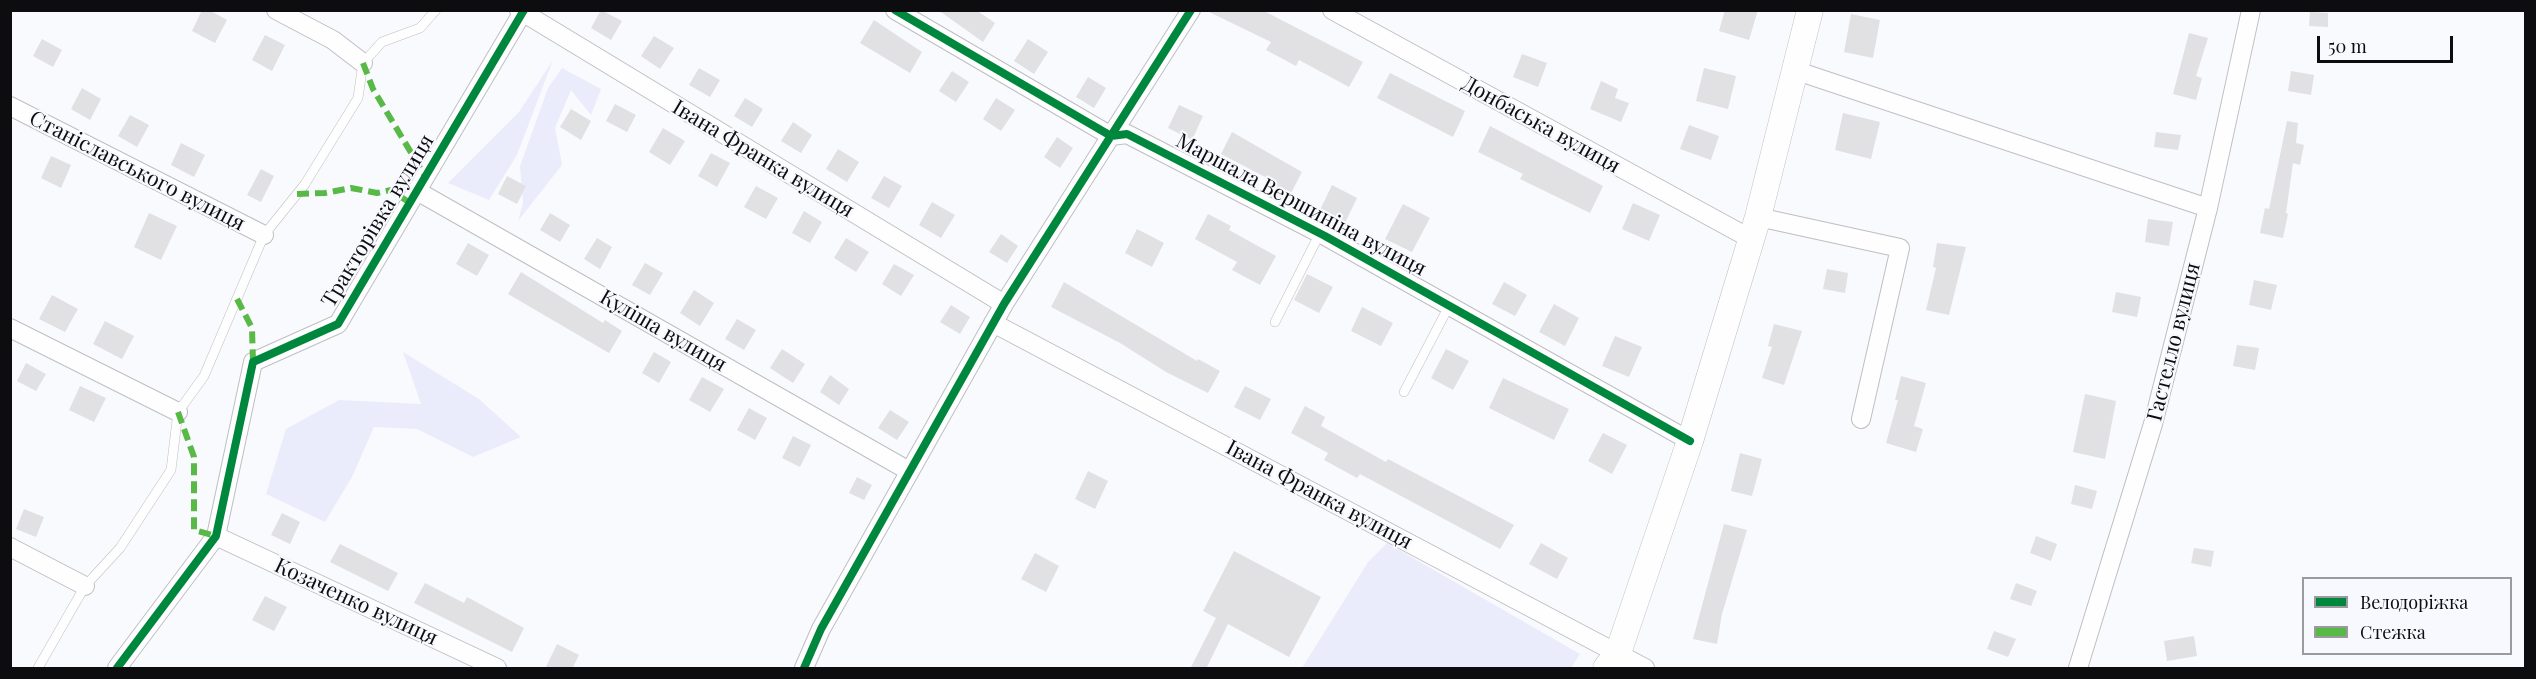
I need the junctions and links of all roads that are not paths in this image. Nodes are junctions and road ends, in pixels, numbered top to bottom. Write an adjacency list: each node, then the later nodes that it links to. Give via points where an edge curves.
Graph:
1 (276, 10): 9 (street, via 333,40)
2 (436, 10): 9 (lane, via 420,28 382,42)
3 (895, 10): 12 (street, Маршала Вершиніна вулиця)
4 (1191, 10): 12 (street)
5 (1332, 10): 15 (street, Донбаська вулиця)
6 (1810, 10): 10 (main road)
7 (2251, 10): 14 (street, Гастелло вулиця)
8 (522, 12): 13 (street, Тракторівка вулиця); 18 (street, Івана Франка вулиця)
9 (363, 63): 17 (lane, via 358,98 305,184)
10 (1794, 70): 14 (street); 15 (main road)
11 (10, 106): 17 (street, Станіславського вулиця)
12 (1111, 136): 16 (street, Маршала Вершиніна вулиця, via 1127,134); 18 (street)
13 (417, 191): 27 (street, Куліша вулиця); 28 (street, Тракторівка вулиця, via 338,324 253,362)
14 (2208, 208): 37 (street, Гастелло вулиця, via 2153,424)
15 (1755, 228): 25 (street, Донбаська вулиця, via 1900,248); 26 (main road)
16 (1320, 233): 19 (street, Маршала Вершиніна вулиця); 20 (lane)
17 (264, 235): 24 (lane, via 204,376)
18 (1004, 304): 21 (street)
19 (1450, 304): 23 (lane); 26 (street, Маршала Вершиніна вулиця)
20 (1275, 322)
21 (993, 323): 27 (street); 31 (street, Івана Франка вулиця)
22 (10, 328): 24 (street)
23 (1404, 392)
24 (178, 412): 30 (lane, via 171,470 120,548)
25 (1861, 419)
26 (1690, 441): 31 (main road)
27 (909, 471): 35 (street, via 821,629)
28 (216, 536): 33 (street, Тракторівка вулиця); 34 (street, Козаченко вулиця)
29 (10, 547): 30 (street)
30 (85, 586): 32 (lane)
31 (1612, 661): 36 (street, Івана Франка вулиця)
32 (38, 669)
33 (117, 669)
34 (496, 669)
35 (804, 669)
36 (1645, 669)
37 (2078, 669)

